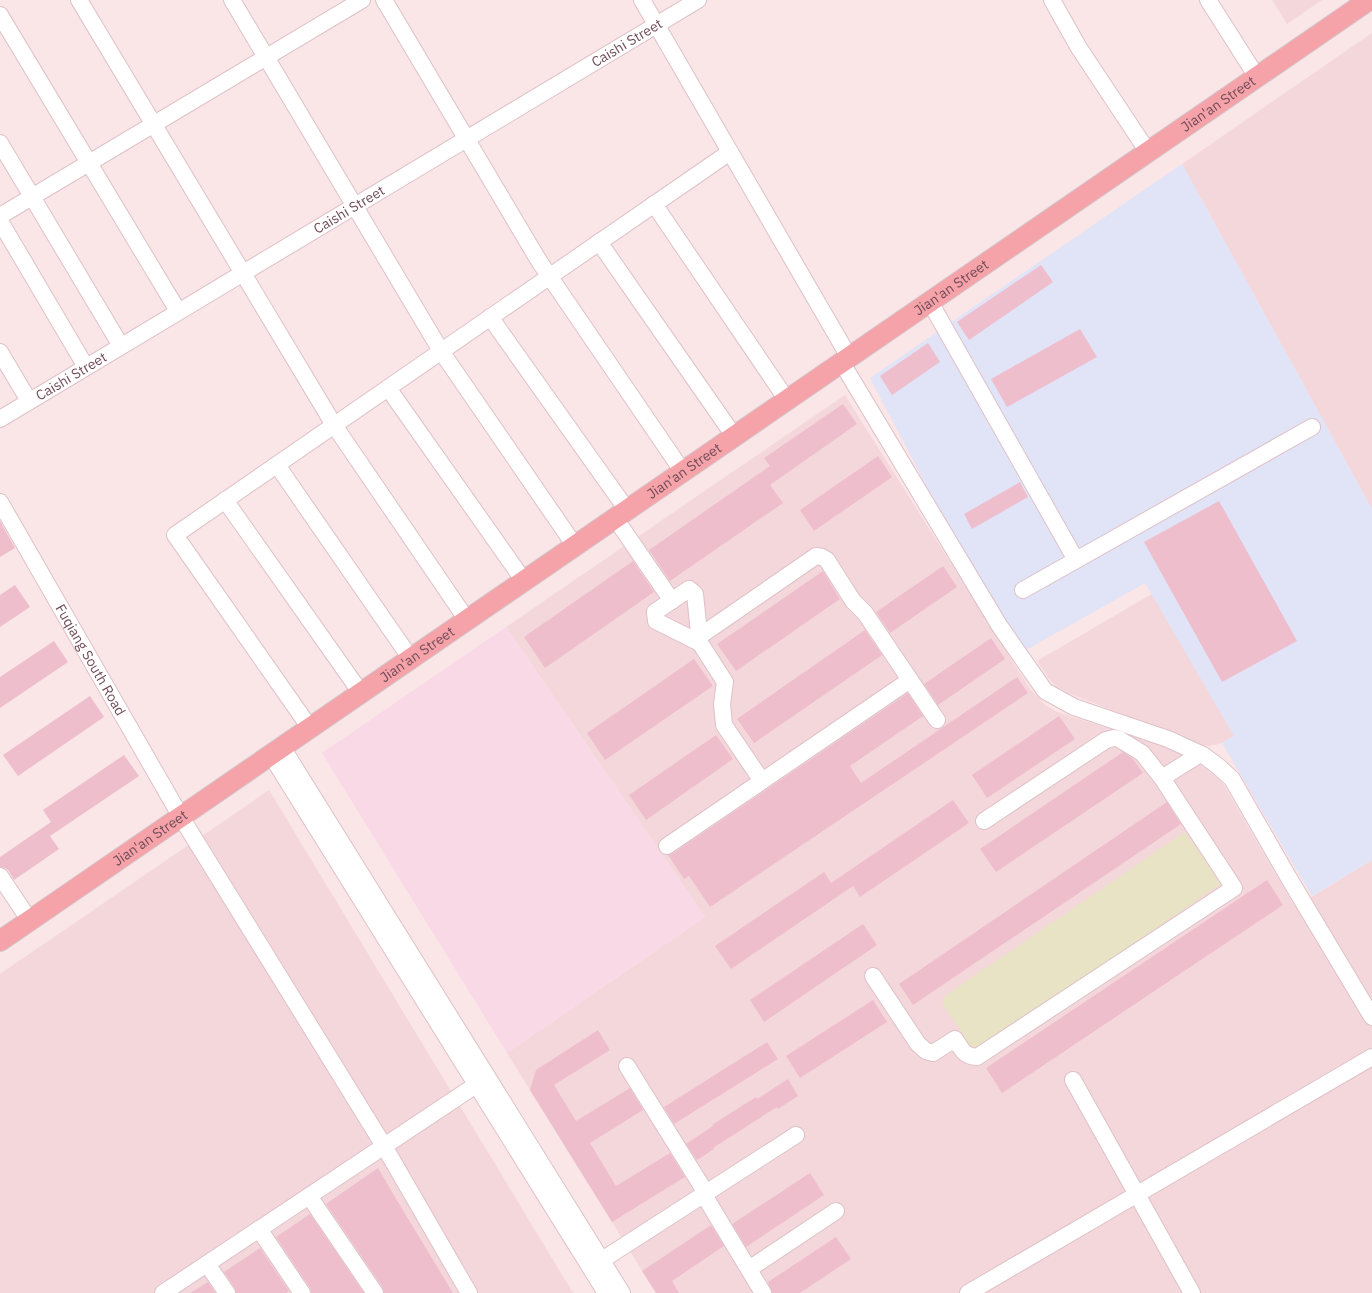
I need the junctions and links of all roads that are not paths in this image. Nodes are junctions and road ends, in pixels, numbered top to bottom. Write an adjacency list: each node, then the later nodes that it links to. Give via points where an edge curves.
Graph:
1 (79, 0): 14 (street)
2 (232, 0): 12 (street)
3 (362, 0): 12 (street)
4 (384, 0): 15 (street)
5 (642, 0): 11 (street)
6 (698, 0): 11 (street, Caishi Street)
7 (1052, 0): 18 (street, via 1079,48)
8 (1208, 0): 13 (street)
9 (1369, 0): 13 (main road, Jian'an Street)
10 (0, 15): 19 (street)
11 (657, 25): 15 (street, Caishi Street); 17 (street)
12 (266, 57): 14 (street); 22 (street)
13 (1256, 77): 18 (main road, Jian'an Street)
14 (154, 124): 19 (street); 26 (street)
15 (467, 138): 22 (street, Caishi Street); 27 (street)
16 (0, 143): 20 (street)
17 (730, 152): 21 (street); 34 (street)
18 (1148, 152): 28 (main road, Jian'an Street)
19 (89, 163): 20 (street); 29 (street)
20 (32, 196): 23 (street); 31 (street)
21 (654, 204): 25 (street); 37 (street)
22 (354, 206): 26 (street, Caishi Street); 32 (street)
23 (0, 216)
24 (0, 221): 35 (street)
25 (599, 242): 27 (street); 42 (street)
26 (243, 273): 29 (street, Caishi Street); 40 (street)
27 (549, 276): 30 (street); 44 (street)
28 (930, 302): 34 (main road, Jian'an Street); 49 (street)
29 (178, 312): 31 (street, Caishi Street)
30 (490, 317): 32 (street); 47 (street)
31 (121, 346): 35 (street, Caishi Street)
32 (441, 351): 36 (street); 48 (street)
33 (0, 352): 38 (street)
34 (845, 360): 37 (main road, Jian'an Street); 61 (street, via 1000,625 1045,691 1074,707)
35 (86, 367): 38 (street, Caishi Street)
36 (388, 388): 40 (street); 50 (street)
37 (787, 400): 42 (main road, Jian'an Street)
38 (29, 401): 39 (street, Caishi Street)
39 (0, 419)
40 (334, 425): 43 (street); 53 (street)
41 (1312, 427): 49 (street)
42 (734, 436): 44 (main road, Jian'an Street)
43 (277, 464): 45 (street); 55 (street)
44 (683, 472): 47 (main road, Jian'an Street)
45 (225, 500): 57 (street); 59 (street, via 175,535)
46 (0, 502): 64 (street, Fuqiang South Road)
47 (621, 514): 48 (main road, Jian'an Street); 52 (street)
48 (576, 546): 50 (main road, Jian'an Street)
49 (1076, 560): 51 (street)
50 (524, 581): 53 (main road, Jian'an Street)
51 (1023, 590)
52 (672, 600): 54 (street, via 689,589 695,594); 54 (street, via 655,612 656,621)
53 (467, 620): 55 (main road, Jian'an Street)
54 (700, 640): 56 (street, via 816,556 822,557 827,560 853,601 865,613); 63 (street, via 726,682 722,704 724,725)
55 (411, 659): 57 (main road, Jian'an Street)
56 (910, 680): 58 (street); 63 (street)
57 (361, 693): 59 (main road, Jian'an Street)
58 (937, 720)
59 (310, 728): 60 (main road, Jian'an Street)
60 (276, 751): 64 (main road, Jian'an Street); 74 (street)
61 (1200, 754): 62 (street); 71 (street, via 1232,779)
62 (1162, 778): 65 (street, via 1142,753 1114,738 1106,740); 70 (street, via 1234,888 977,1057 969,1056 962,1051 955,1040 933,1053 926,1051 918,1044)
63 (762, 781): 66 (street)
64 (181, 817): 68 (main road, Jian'an Street); 77 (street, Fuqiang South Road)
65 (984, 821)
66 (667, 846)
67 (0, 876): 68 (street)
68 (30, 921): 69 (main road, Jian'an Street)
69 (0, 942)
70 (873, 976)
71 (1372, 1017)
72 (1372, 1057): 79 (street)
73 (627, 1066): 78 (street)
74 (482, 1080): 77 (street); 83 (street); 91 (street)
75 (1073, 1080): 79 (street)
76 (796, 1135): 78 (street)
77 (384, 1146): 80 (street); 90 (street, Fuqiang South Road)
78 (705, 1194): 83 (street); 85 (street)
79 (1137, 1194): 94 (street); 95 (street)
80 (309, 1196): 82 (street); 89 (street)
81 (836, 1211): 85 (street)
82 (259, 1229): 84 (street); 88 (street)
83 (602, 1260): 92 (street)
84 (207, 1264): 86 (street); 87 (street)
85 (749, 1269): 93 (street)
86 (163, 1293)
87 (227, 1293)
88 (302, 1293)
89 (374, 1293)
90 (469, 1293)
91 (606, 1293)
92 (622, 1293)
93 (763, 1293)
94 (968, 1293)
95 (1192, 1293)

